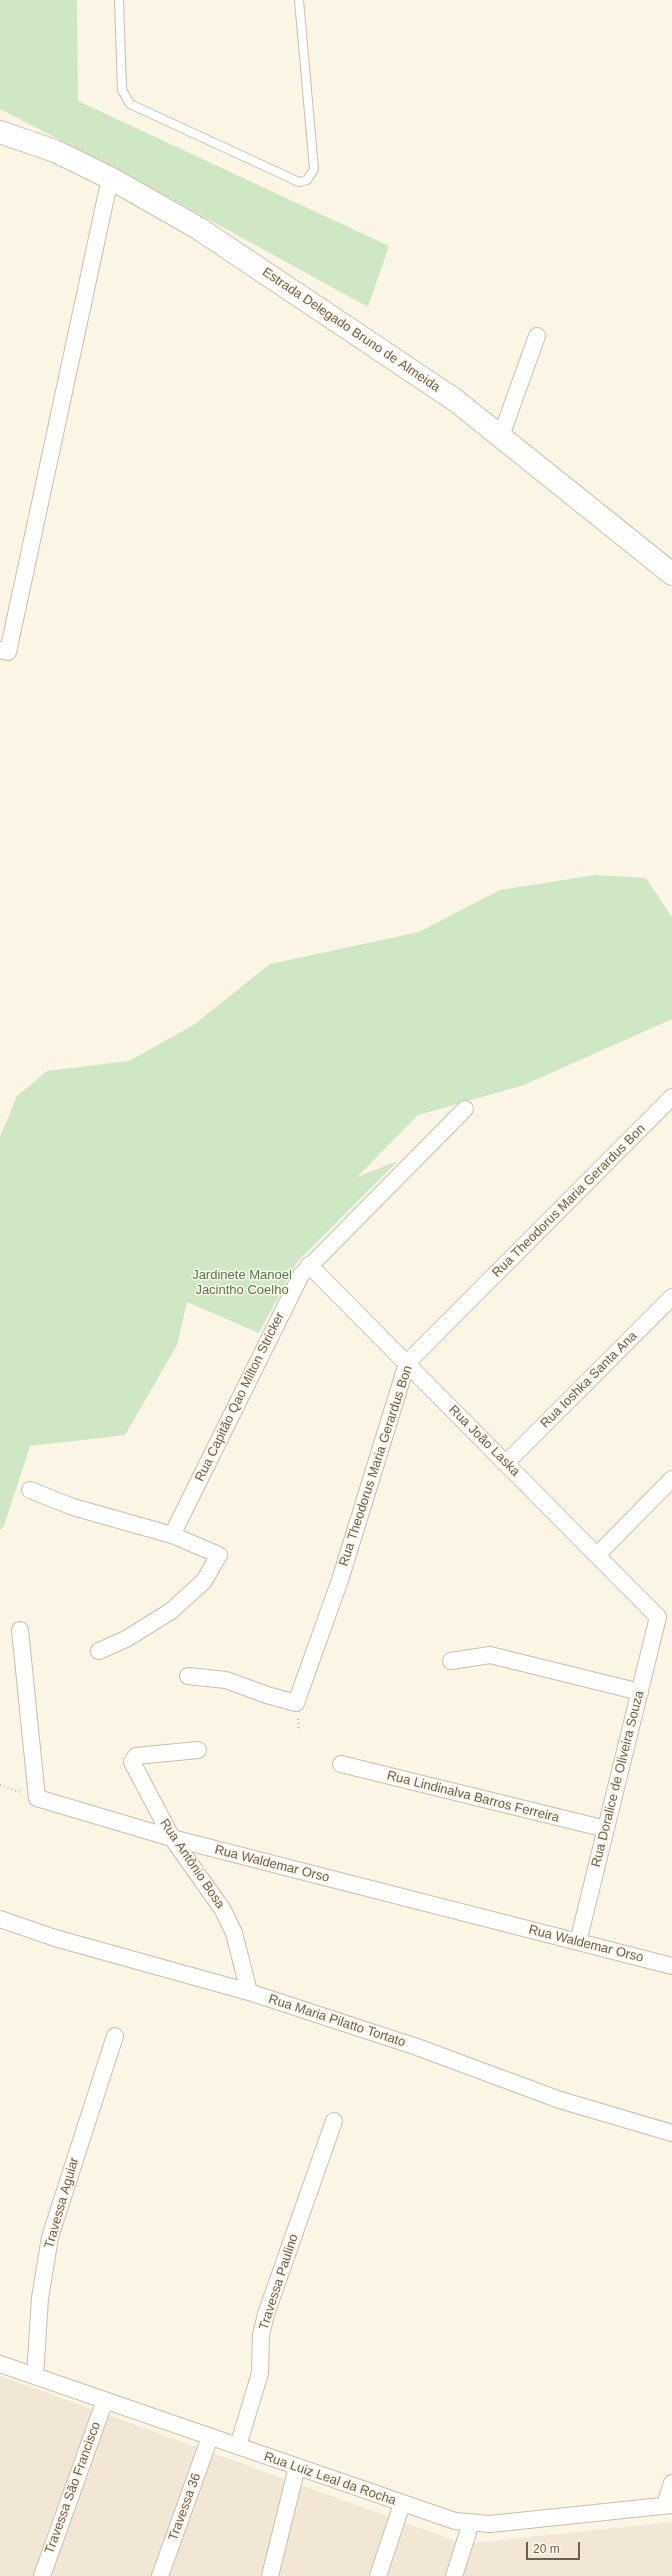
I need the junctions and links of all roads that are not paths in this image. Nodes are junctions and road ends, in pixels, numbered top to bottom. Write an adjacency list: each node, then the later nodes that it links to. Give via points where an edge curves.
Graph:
1 (118, 0): 2 (lane, via 122,90 130,104 299,182 307,180 314,169)
2 (299, 0)
3 (0, 132): 4 (main road, Estrada Delegado Bruno de Almeida, via 55,151)
4 (110, 178): 6 (main road, Estrada Delegado Bruno de Almeida, via 198,228 455,400); 8 (street, via 8,652)
5 (537, 336): 6 (street)
6 (501, 436): 7 (main road, Estrada Delegado Bruno de Almeida)
7 (672, 574)
8 (0, 650)
9 (672, 1097): 13 (street, Rua Theodorus Maria Gerardus Bon)
10 (465, 1109): 11 (street, Rua Capitão Qao Milton Stricker)
11 (309, 1264): 13 (street, Rua João Laska); 17 (street, Rua Capitão Qao Milton Stricker, via 296,1283)
12 (672, 1297): 14 (street, Rua Ioshka Santa Ana)
13 (407, 1363): 14 (street, Rua João Laska); 23 (street, Rua Theodorus Maria Gerardus Bon, via 340,1580 296,1703 226,1680)
14 (506, 1463): 18 (street, Rua João Laska)
15 (672, 1480): 18 (street)
16 (30, 1490): 17 (street, via 73,1508)
17 (172, 1535): 21 (street, via 219,1555 212,1569 191,1594 171,1611 126,1639)
18 (597, 1555): 19 (street, Rua João Laska)
19 (665, 1616): 24 (street, Rua Doralice de Oliveira Souza)
20 (20, 1630): 28 (street, Rua Waldemar Orso, via 37,1798)
21 (99, 1651)
22 (451, 1661): 24 (street, via 490,1655)
23 (188, 1676)
24 (640, 1692): 27 (street, Rua Doralice de Oliveira Souza)
25 (198, 1750): 28 (street, Rua Antônio Bosa, via 136,1756 132,1762)
26 (341, 1764): 27 (street, Rua Lindinalva Barros Ferreira)
27 (606, 1829): 30 (street, Rua Doralice de Oliveira Souza)
28 (172, 1838): 30 (street, Rua Waldemar Orso); 32 (street, Rua Antônio Bosa, via 226,1916 236,1940)
29 (0, 1919): 32 (street, Rua Maria Pilatto Tortato, via 55,1938)
30 (578, 1942): 31 (street, Rua Waldemar Orso)
31 (672, 1966)
32 (248, 1992): 35 (street, Rua Maria Pilatto Tortato, via 404,2043 560,2100)
33 (115, 2036): 37 (street, Travessa Aguiar, via 50,2237 40,2298)
34 (334, 2121): 40 (street, Travessa Paulino, via 266,2314 261,2335 260,2373)
35 (672, 2133)
36 (0, 2364): 37 (street, Rua Luiz Leal da Rocha)
37 (35, 2376): 38 (street, Rua Luiz Leal da Rocha)
38 (105, 2400): 39 (street, Rua Luiz Leal da Rocha); 46 (street, Travessa São Francisco)
39 (210, 2437): 40 (street, Rua Luiz Leal da Rocha); 47 (street, Travessa 36)
40 (238, 2446): 41 (street, Rua Luiz Leal da Rocha)
41 (297, 2467): 43 (street, Rua Luiz Leal da Rocha); 48 (street)
42 (672, 2483): 44 (street)
43 (402, 2504): 45 (street, Rua Luiz Leal da Rocha); 49 (street)
44 (669, 2505): 45 (street, Rua Luiz Leal da Rocha, via 513,2523)
45 (471, 2523): 50 (street)
46 (42, 2576)
47 (160, 2576)
48 (270, 2576)
49 (378, 2576)
50 (454, 2576)

